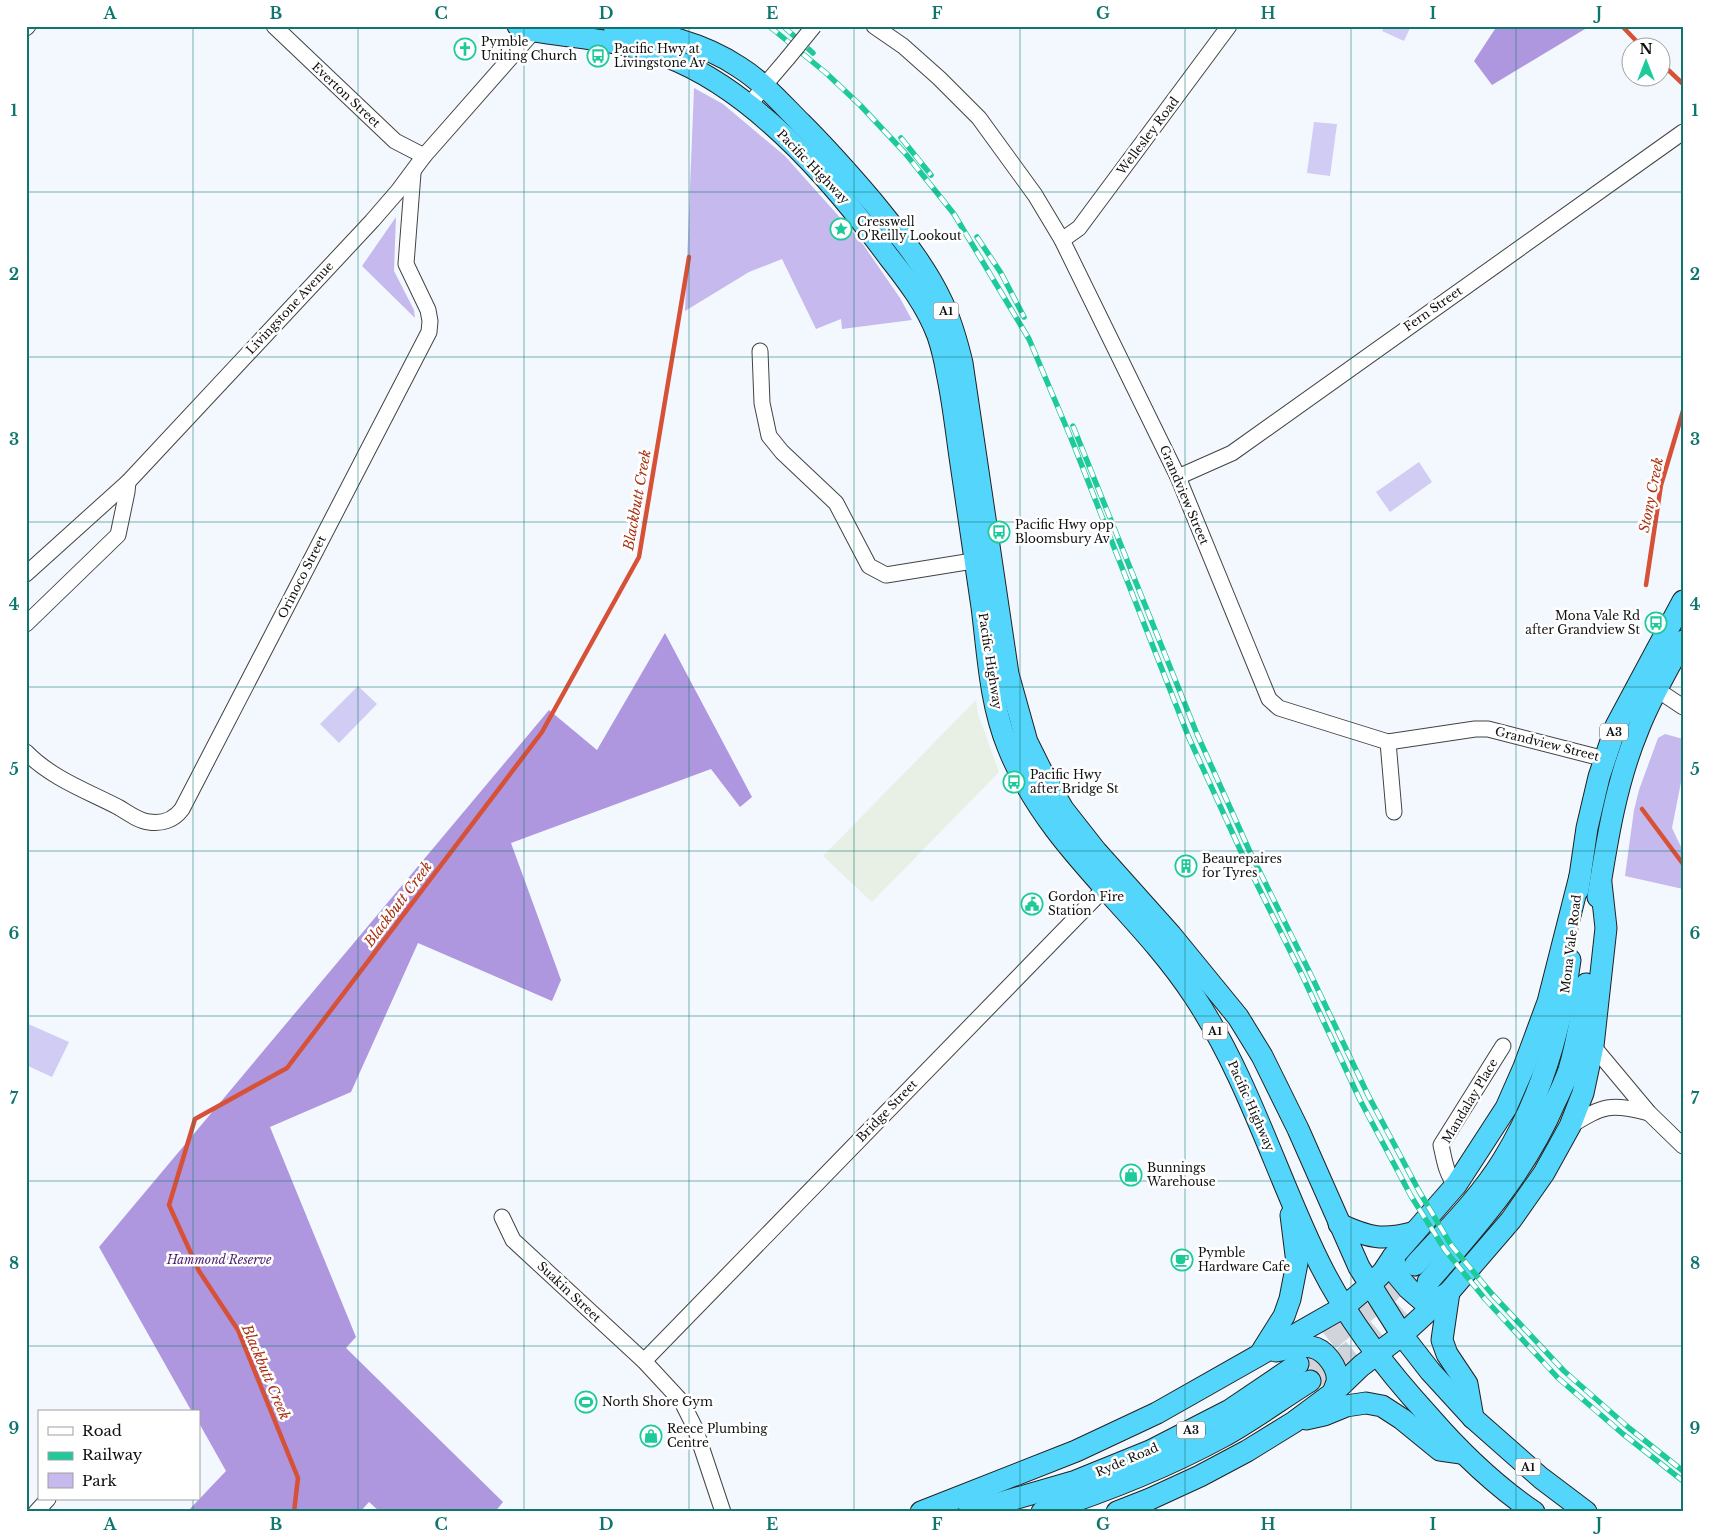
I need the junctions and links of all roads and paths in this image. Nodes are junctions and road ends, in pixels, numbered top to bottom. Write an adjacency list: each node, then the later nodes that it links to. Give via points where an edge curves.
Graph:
1 (274, 26): 10 (street, Everton Street, via 395,141)
2 (614, 26): 7 (highway, Pacific Highway / A1, via 682,40 714,52)
3 (814, 26): 7 (street, bridge)
4 (874, 26): 12 (street, Grandview Street, via 903,46 979,118 1035,195)
5 (1229, 26): 12 (street, Wellesley Road, via 1079,228)
6 (529, 28): 8 (highway, Pacific Highway / A1, via 638,48 666,57 725,88); 10 (street, Livingstone Avenue)
7 (764, 86): 8 (street); 16 (highway, Pacific Highway / A1, via 818,139 899,233 942,301 962,363)
8 (749, 106): 16 (highway, Pacific Highway / A1, via 779,131 856,212 925,310 938,336 947,372)
9 (1683, 132): 14 (street, Fern Street, via 1232,452)
10 (424, 156): 11 (street, Livingstone Avenue)
11 (412, 173): 15 (street, Livingstone Avenue, via 372,221); 24 (street, Orinoco Street, via 406,264 428,310 430,332 182,809 166,822 146,822 50,772)
12 (1062, 240): 14 (street, Grandview Street)
13 (760, 350): 16 (street, via 762,403 769,436 836,503 869,566 886,575)
14 (1178, 477): 23 (street, Grandview Street, via 1269,699 1279,708)
15 (128, 482): 17 (street, Livingstone Avenue); 19 (street, via 118,535)
16 (983, 560): 27 (highway, Pacific Highway / A1, via 1027,742 1063,809); 30 (highway, Pacific Highway / A1, via 990,674 1007,746 1051,825)
17 (26, 574)
18 (1683, 601): 25 (highway, Mona Vale Road / A3, via 1616,726)
19 (26, 624)
20 (1683, 641): 21 (highway, Mona Vale Road / A3)
21 (1656, 689): 22 (street); 29 (highway, Mona Vale Road / A3, via 1638,730 1614,804)
22 (1683, 707)
23 (1388, 742): 25 (street, Grandview Street, via 1488,729); 26 (street)
24 (26, 752)
25 (1605, 759): 28 (highway, Mona Vale Road / A3, via 1587,828)
26 (1394, 812)
27 (1097, 852): 30 (street); 39 (highway, Pacific Highway / A1, via 1238,1017 1262,1056 1298,1129)
28 (1580, 876): 29 (highway, Mona Vale Road / A3, via 1566,990 1552,1046 1530,1111 1502,1161 1421,1273 1471,1233 1498,1199 1545,1125 1568,1072 1580,1021); 36 (highway, via 1548,1002 1524,1067 1506,1108)
29 (1601, 883): 32 (highway, via 1606,928)
30 (1104, 889): 37 (highway, Pacific Highway / A1, via 1162,952 1216,1031); 48 (street, Bridge Street)
31 (1503, 1046): 36 (street, Mandalay Place, via 1441,1145 1451,1181)
32 (1593, 1046): 33 (street); 34 (highway, via 1583,1093)
33 (1648, 1113): 34 (street, via 1612,1106 1590,1113); 35 (street)
34 (1570, 1126): 43 (highway, via 1544,1173 1511,1220)
35 (1683, 1146)
36 (1456, 1185): 40 (highway)
37 (1290, 1196): 44 (highway, Pacific Highway / A1, via 1316,1257); 46 (highway, via 1297,1263 1284,1316)
38 (502, 1217): 48 (street, Suakin Street, via 513,1240)
39 (1339, 1224): 40 (highway, via 1380,1238); 42 (highway, Pacific Highway / A1)
40 (1415, 1232): 41 (highway)
41 (1394, 1257): 42 (highway); 43 (highway, via 1398,1276 1423,1301 1431,1302)
42 (1370, 1285): 44 (highway); 45 (highway, Pacific Highway / A1)
43 (1449, 1292): 45 (highway); 50 (highway, via 1442,1340 1467,1384)
44 (1344, 1307): 46 (highway); 47 (highway, Pacific Highway / A1)
45 (1402, 1335): 47 (highway); 50 (highway, Pacific Highway / A1)
46 (1261, 1353): 49 (highway, via 1313,1347 1326,1356 1337,1371); 56 (highway, via 1125,1429)
47 (1376, 1354): 49 (highway); 52 (highway, Pacific Highway / A1, via 1395,1380)
48 (644, 1361): 55 (street, Suakin Street, via 682,1402 695,1428)
49 (1333, 1393): 51 (highway)
50 (1473, 1418): 61 (highway, Pacific Highway / A1, via 1541,1478)
51 (1294, 1422): 52 (highway, via 1346,1406 1382,1406 1440,1450); 59 (highway, via 1200,1476)
52 (1462, 1454): 60 (highway, Pacific Highway / A1, via 1490,1480)
53 (47, 1500): 54 (street)
54 (36, 1512)
55 (724, 1512)
56 (921, 1512)
57 (968, 1512): 58 (highway, Ryde Road / A3, via 1076,1481 1150,1451 1304,1372 1225,1435 1183,1457 1089,1497)
58 (1042, 1512)
59 (1116, 1512)
60 (1534, 1512)
61 (1586, 1512)

